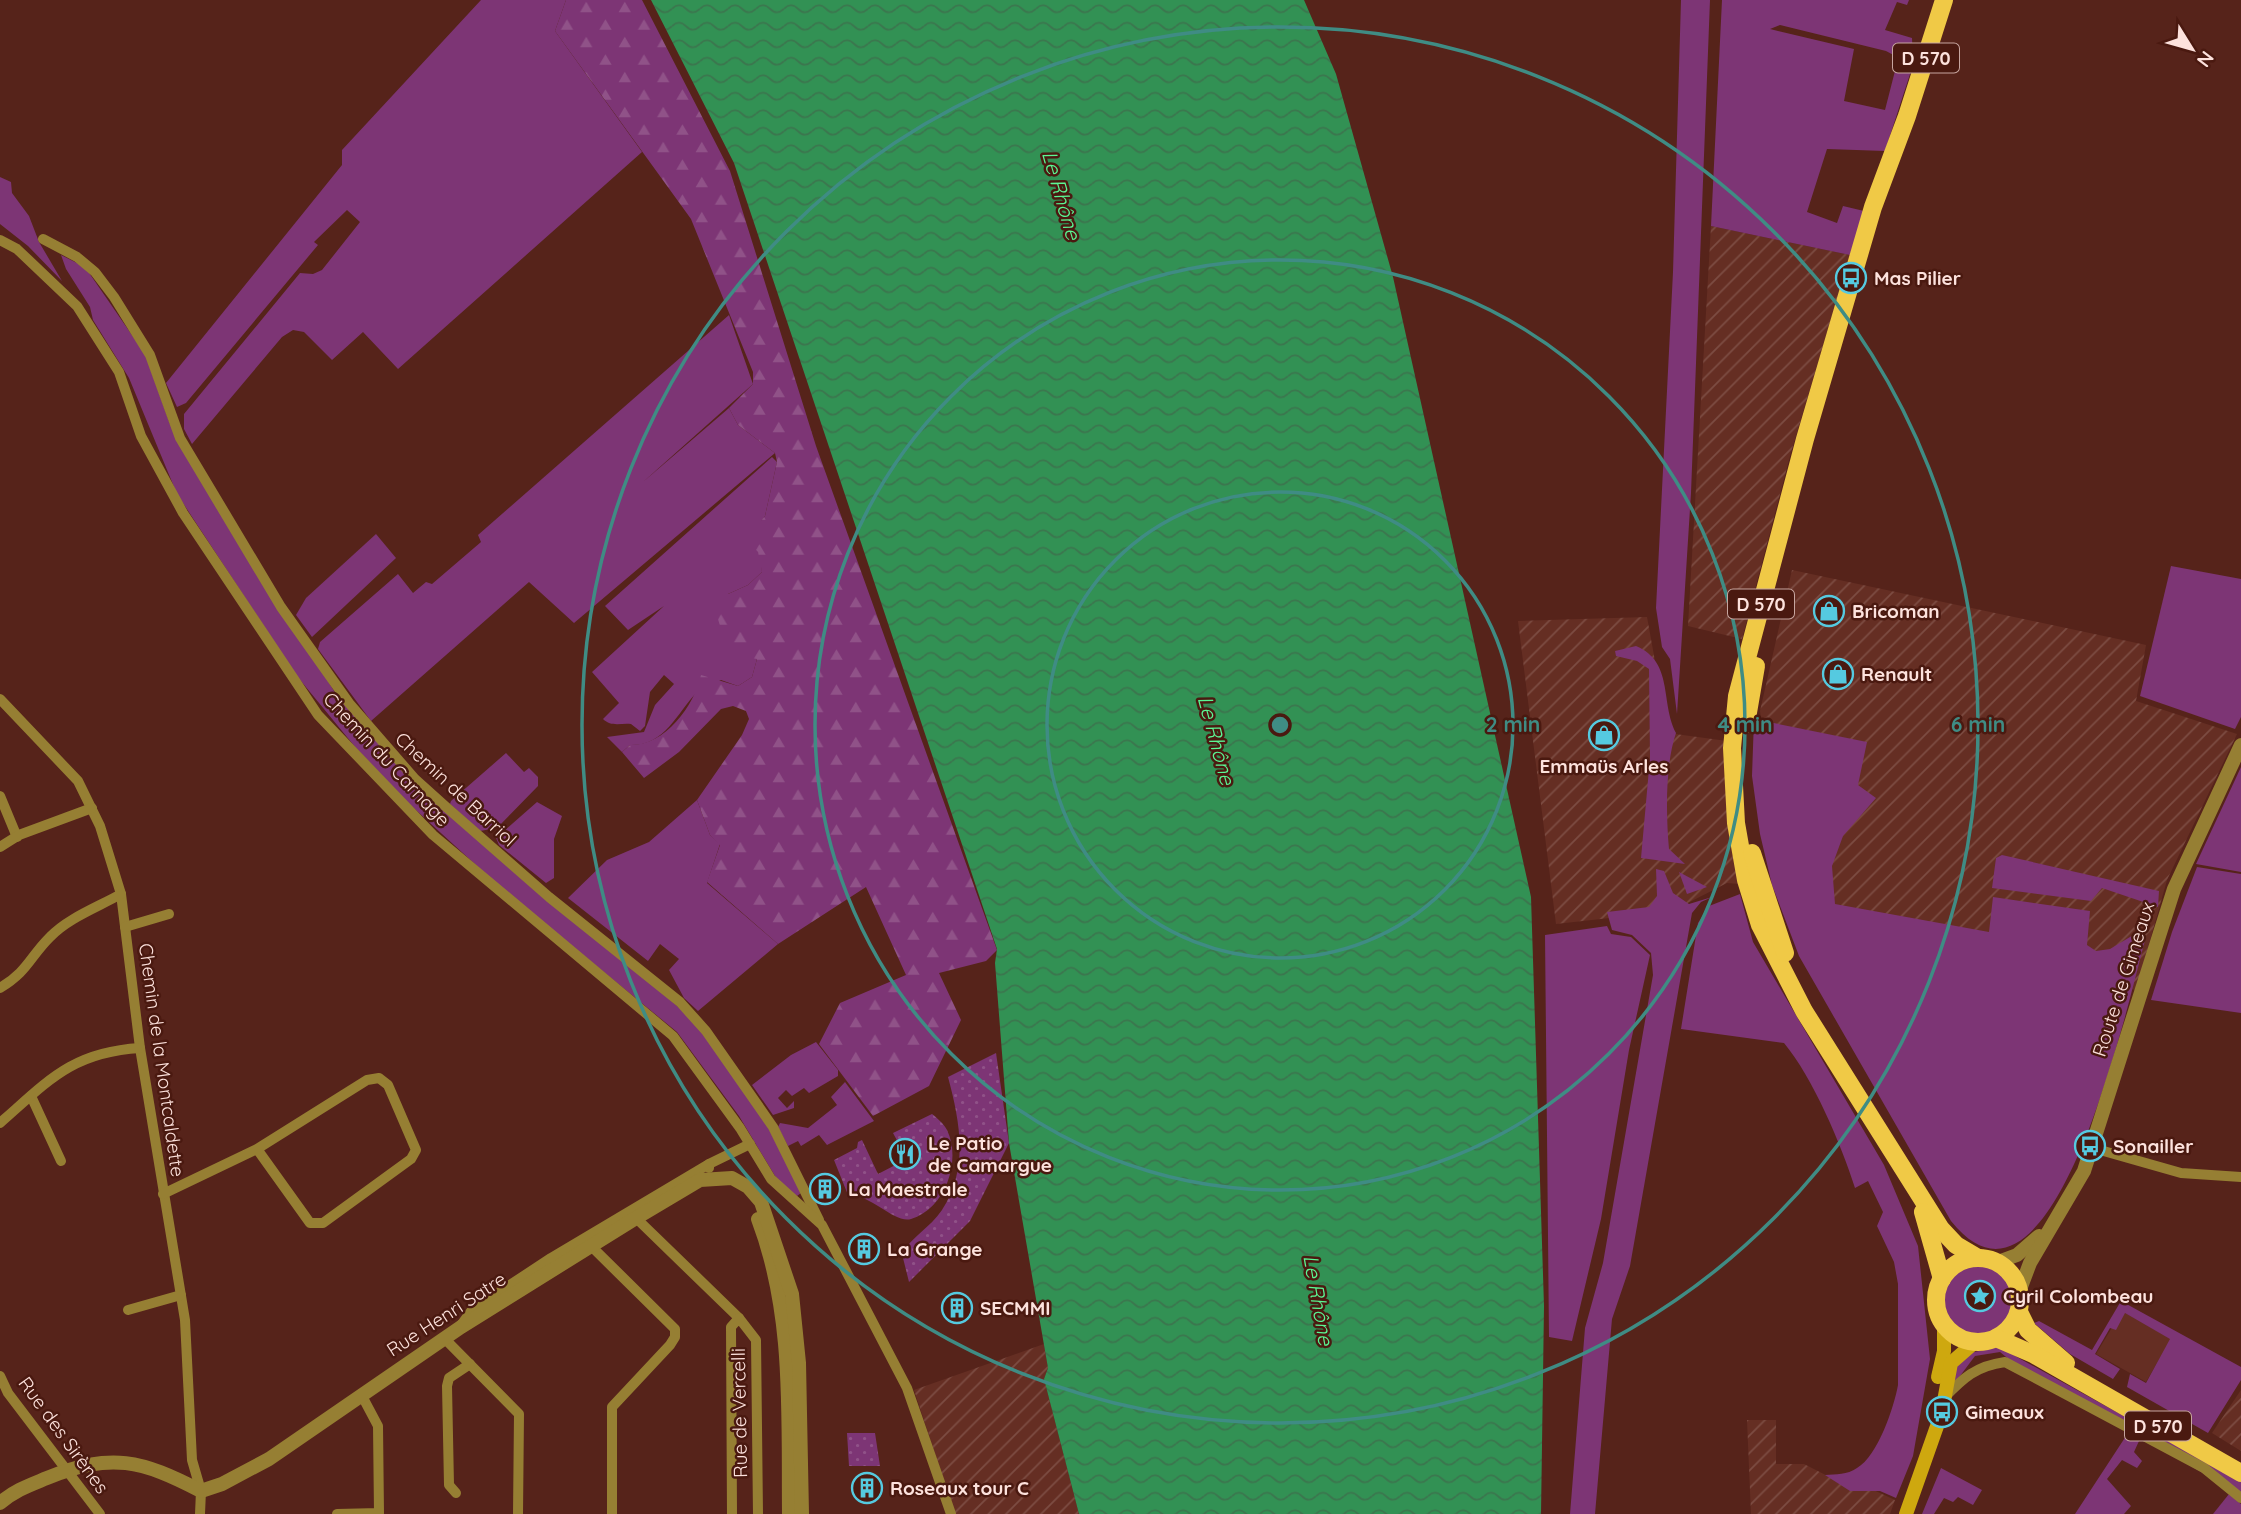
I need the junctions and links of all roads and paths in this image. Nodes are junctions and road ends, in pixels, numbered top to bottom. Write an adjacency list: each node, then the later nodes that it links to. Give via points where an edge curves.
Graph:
1 (1944, 0): 23 (main road, D 570, via 1907,116 1898,164 1791,534 1755,673 1743,774 1747,833 1784,952 1836,1045 1851,1083)
2 (43, 239): 26 (street, Chemin de Barriol, via 77,257 114,297 150,355 180,438 281,607 349,704 444,806 680,1002 706,1031 773,1128)
3 (0, 240): 17 (street, Chemin du Carnage, via 77,306 119,372 141,436 183,513 317,715 433,835 667,1030)
4 (0, 699): 7 (street, Chemin de la Montcaldette, via 78,781)
5 (2241, 745): 18 (street, Route de Gimeaux, via 2174,889)
6 (0, 796): 8 (street)
7 (92, 808): 8 (street); 10 (street, Chemin de la Montcaldette)
8 (17, 837): 9 (street)
9 (0, 847)
10 (121, 894): 12 (street, Chemin de la Montcaldette); 13 (street, via 59,929 21,975)
11 (169, 914): 12 (street)
12 (125, 927): 14 (street, Chemin de la Montcaldette)
13 (0, 988)
14 (141, 1048): 15 (street, via 86,1057); 24 (street, Chemin de la Montcaldette)
15 (32, 1096): 16 (street); 20 (street)
16 (0, 1123)
17 (750, 1144): 21 (street); 28 (street, Chemin du Carnage, via 782,1192)
18 (2093, 1148): 22 (street, via 2181,1173); 29 (street, Route de Gimeaux)
19 (257, 1149): 19 (street, via 310,1223 323,1223 411,1159 416,1150 387,1085 379,1077 367,1080); 24 (street)
20 (61, 1161)
21 (711, 1174): 27 (street, Rue Henri Satre); 40 (street, via 551,1258 472,1310); 65 (street, via 739,1190 753,1206 779,1289 788,1365); 66 (street, via 739,1181 761,1202 790,1286 799,1363)
22 (2241, 1177)
23 (1918, 1192): 31 (main road, D 570, via 1941,1229); 33 (main road, D 570)
24 (163, 1194): 35 (street, Chemin de la Montcaldette)
25 (799, 1194): 26 (street)
26 (810, 1201): 28 (street, Chemin de Barriol)
27 (636, 1218): 30 (street, Rue Henri Satre); 38 (street, Rue de Vercelli)
28 (822, 1225): 67 (street, Chemin de Barriol, via 901,1374)
29 (2050, 1226): 32 (street, Route de Gimeaux, via 2018,1255); 34 (street, Route de Gimeaux)
30 (590, 1245): 40 (street, Rue Henri Satre); 62 (street, via 675,1329 670,1345 612,1407)
31 (1978, 1258): 32 (main road); 33 (main road, via 1954,1265)
32 (1998, 1262): 34 (main road, via 2014,1277)
33 (1942, 1279): 39 (main road, via 1936,1307)
34 (2019, 1292): 37 (main road, Route de Gimeaux)
35 (181, 1295): 36 (street); 50 (street, Chemin de la Montcaldette)
36 (128, 1311)
37 (2019, 1312): 42 (main road, via 2009,1329); 49 (main road, D 570, via 2028,1331 2057,1357)
38 (738, 1318): 63 (street, Rue de Vercelli, via 730,1327); 64 (street, Rue de Vercelli, via 756,1340)
39 (1944, 1324): 43 (main road, via 1957,1337); 48 (main road)
40 (461, 1327): 41 (street, Rue Henri Satre)
41 (444, 1338): 44 (street); 46 (street, Rue Henri Satre)
42 (1996, 1338): 43 (main road); 52 (main road, D 570, via 2033,1354)
43 (1975, 1342): 47 (main road, via 1951,1363)
44 (470, 1364): 55 (street, via 449,1378 447,1386 449,1485); 61 (street, via 519,1414)
45 (0, 1376): 51 (street, Rue des Sirènes)
46 (361, 1394): 54 (street, Rue Henri Satre, via 268,1459); 60 (street, via 378,1426 379,1513)
47 (1944, 1398): 48 (main road); 56 (street, via 1969,1372 2005,1362 2204,1468)
48 (1930, 1444): 68 (main road)
49 (2241, 1462)
50 (193, 1463): 53 (street); 54 (street, Chemin de la Montcaldette)
51 (67, 1470): 53 (street, via 110,1460); 57 (street, via 13,1491); 58 (street, Rue des Sirènes)
52 (2241, 1473)
53 (179, 1479): 54 (street)
54 (201, 1491): 59 (street, Chemin de la Montcaldette)
55 (456, 1493)
56 (2241, 1498)
57 (0, 1503)
58 (94, 1511)
59 (200, 1514)
60 (337, 1514)
61 (518, 1514)
62 (612, 1514)
63 (732, 1514)
64 (758, 1514)
65 (789, 1514)
66 (802, 1514)
67 (951, 1514)
68 (1906, 1514)

